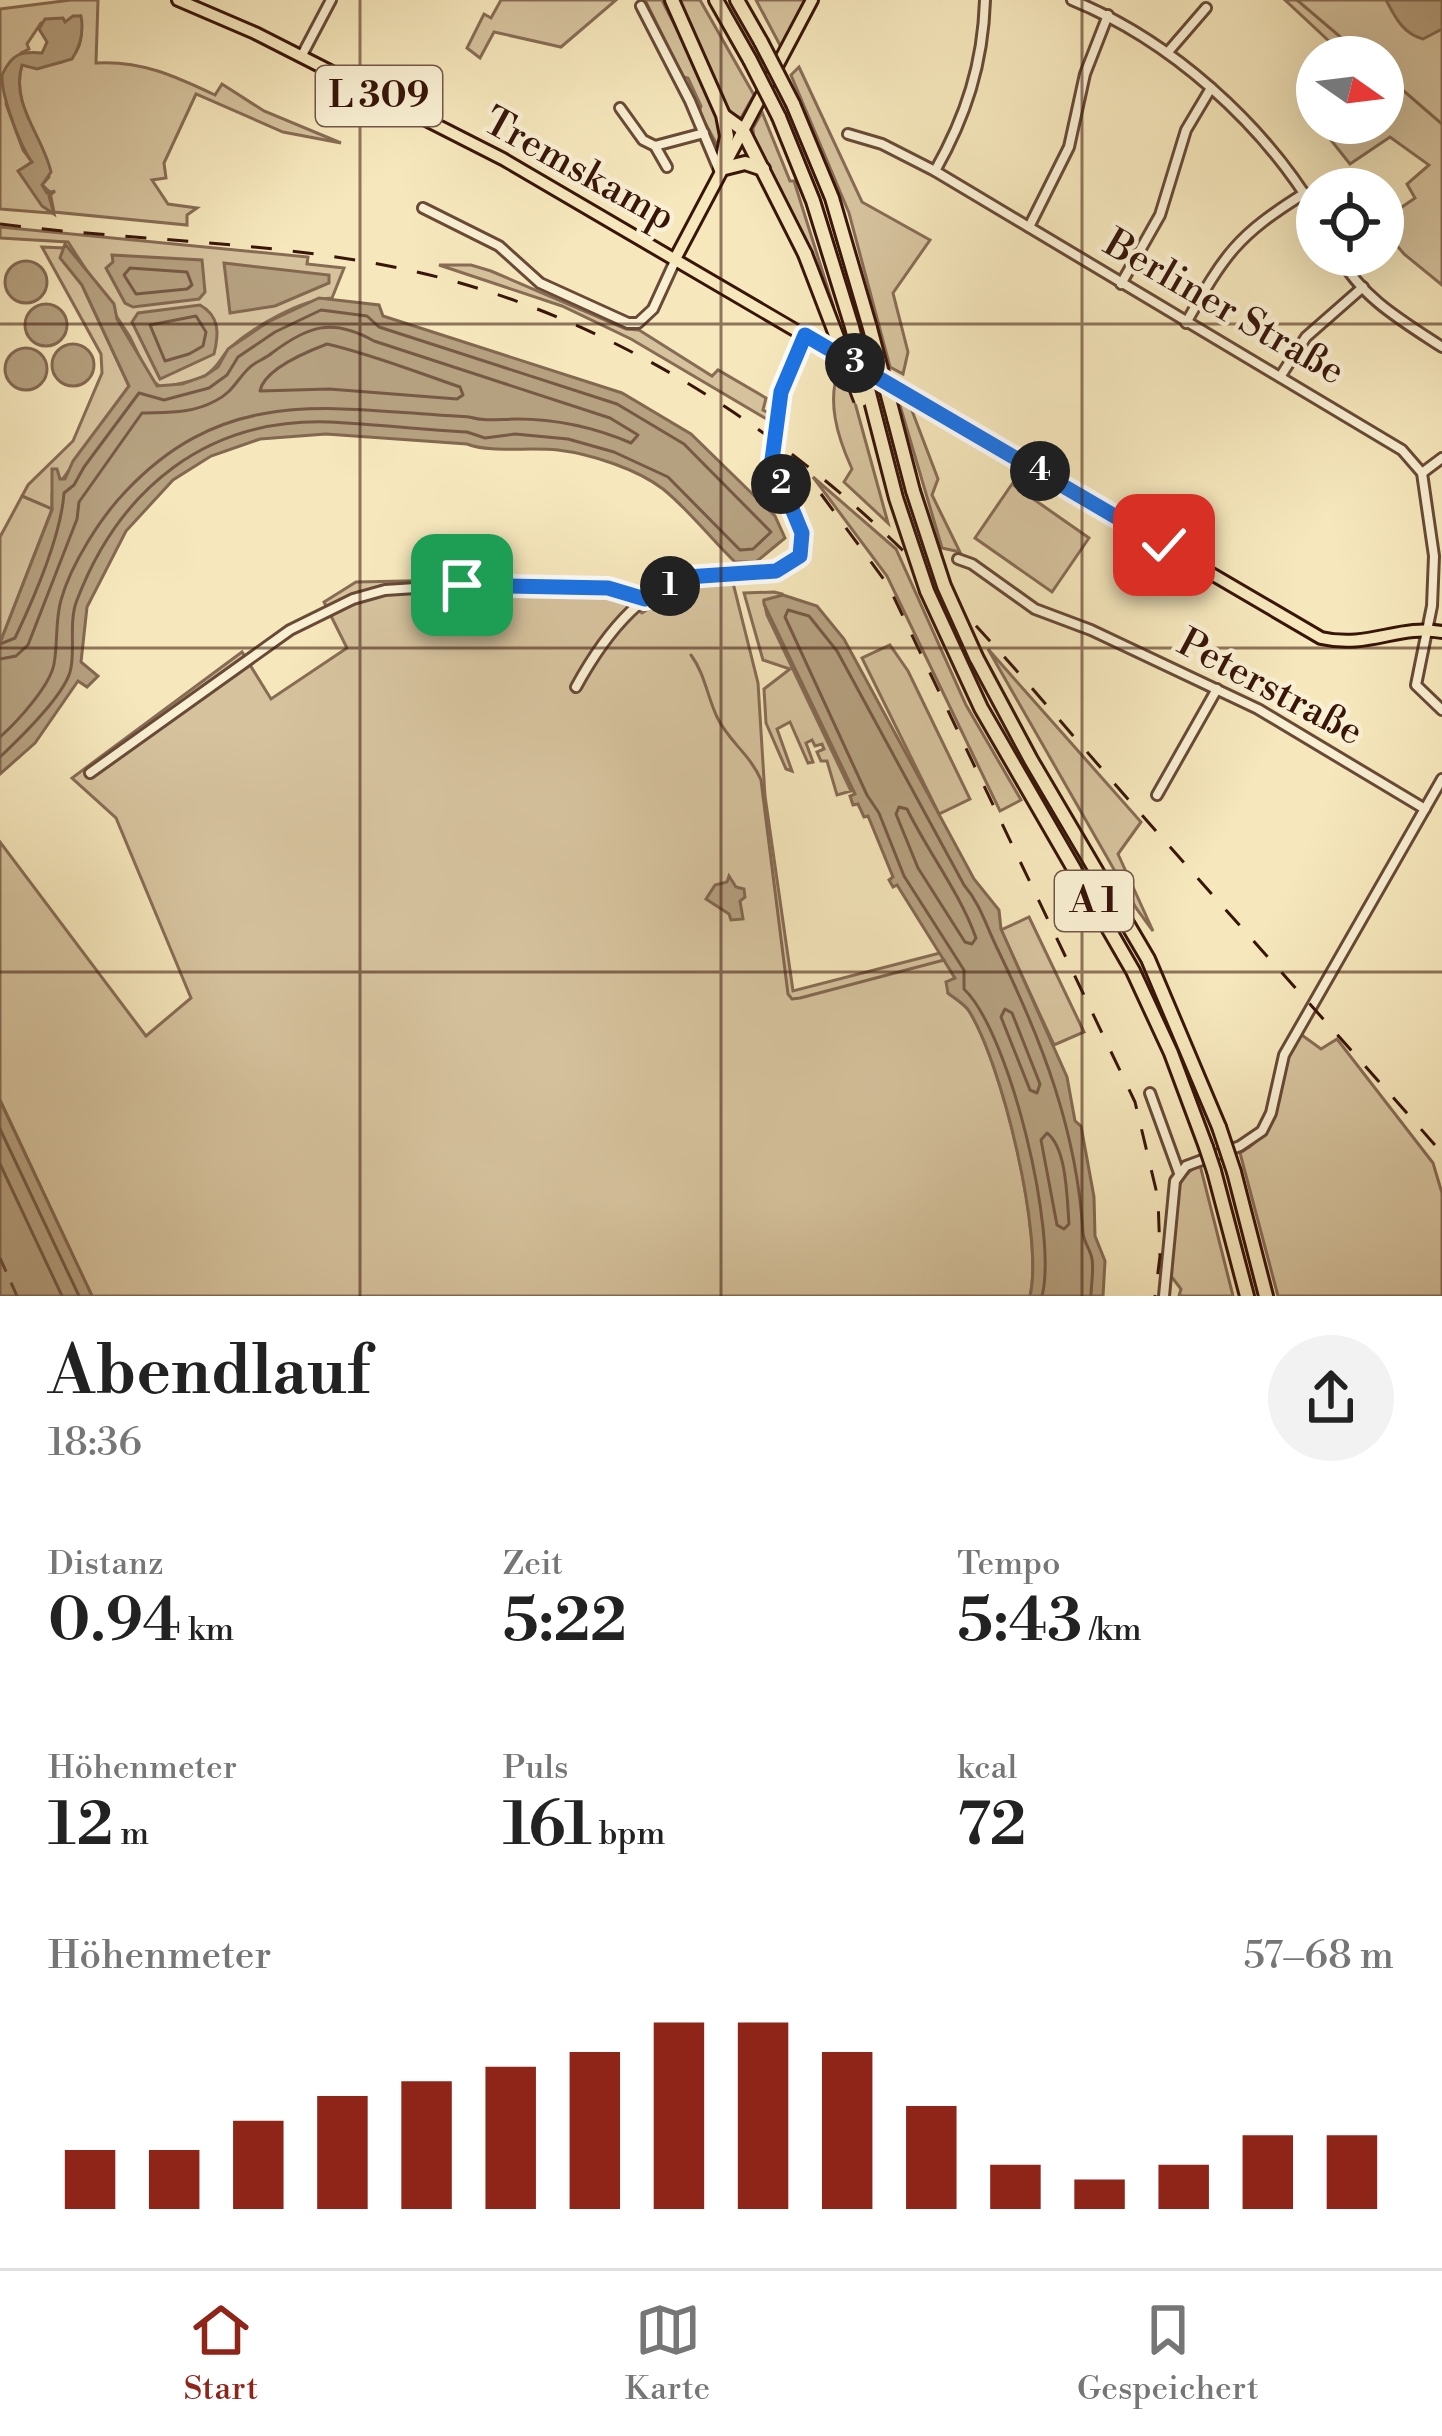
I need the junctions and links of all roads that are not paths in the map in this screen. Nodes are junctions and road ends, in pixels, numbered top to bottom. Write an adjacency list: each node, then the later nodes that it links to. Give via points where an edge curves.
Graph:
1 (178, 0): 9 (main road, L 309)
2 (331, 0): 14 (street)
3 (672, 0): 17 (highway)
4 (716, 0): 38 (highway, A 1, bridge, via 813,201)
5 (740, 0): 56 (highway, A 1, bridge, via 832,199 929,543 976,657 1148,959 1219,1127)
6 (812, 0): 18 (main road)
7 (985, 0): 25 (street, via 972,91)
8 (1072, 0): 12 (street)
9 (207, 5): 14 (main road, Tremskamp / L 309)
10 (641, 6): 19 (street)
11 (1206, 8): 13 (street)
12 (1108, 15): 13 (street); 29 (street, via 1070,147)
13 (1168, 52): 15 (street)
14 (302, 57): 30 (main road, Tremskamp / L 309, via 503,158)
15 (1211, 88): 26 (street); 32 (street, via 1186,130 1160,215)
16 (620, 108): 21 (street)
17 (723, 115): 18 (highway); 24 (highway)
18 (742, 129): 23 (highway); 24 (main road)
19 (704, 133): 21 (street); 24 (street)
20 (848, 134): 25 (street, Berliner Straße)
21 (656, 146): 22 (street)
22 (667, 167)
23 (764, 169): 24 (highway, via 745,163); 38 (highway, bridge)
24 (720, 171): 30 (main road)
25 (934, 171): 29 (street, Berliner Straße)
26 (1296, 184)
27 (1296, 200): 34 (street, via 1241,237)
28 (422, 208): 30 (street, via 499,246 540,283 628,323 650,314)
29 (1029, 227): 32 (street, Berliner Straße)
30 (675, 259): 35 (main road, Tremskamp / L 309)
31 (1355, 276): 33 (street)
32 (1121, 284): 34 (street, Berliner Straße)
33 (1363, 287): 36 (street); 37 (street, via 1306,338)
34 (1186, 323): 37 (street, Berliner Straße)
35 (805, 335): 42 (street, via 781,392 772,460 802,533 800,556 776,571 687,577); 43 (main road, L 309, via 1321,638 1358,643)
36 (1442, 347)
37 (1280, 377): 40 (street, Berliner Straße, via 1402,450)
38 (874, 416): 55 (highway, A 1, bridge, via 913,550 960,666 1171,1053)
39 (1442, 458): 40 (street)
40 (1422, 473): 43 (street, via 1434,556)
41 (958, 559): 46 (street, Peterstraße, via 1035,609)
42 (645, 599): 45 (street, via 595,653); 48 (street, via 608,588 462,585 353,599 290,630)
43 (1428, 630): 44 (main road, L 309); 47 (street, via 1416,685)
44 (1442, 632)
45 (576, 687)
46 (1217, 689): 50 (street); 51 (street, Peterstraße)
47 (1442, 710)
48 (90, 773)
49 (1442, 779): 51 (street)
50 (1157, 795)
51 (1425, 808): 53 (street, via 1284,1055 1262,1131)
52 (1150, 1093): 53 (street)
53 (1179, 1173): 54 (street)
54 (1164, 1296)
55 (1247, 1296)
56 (1266, 1296)

